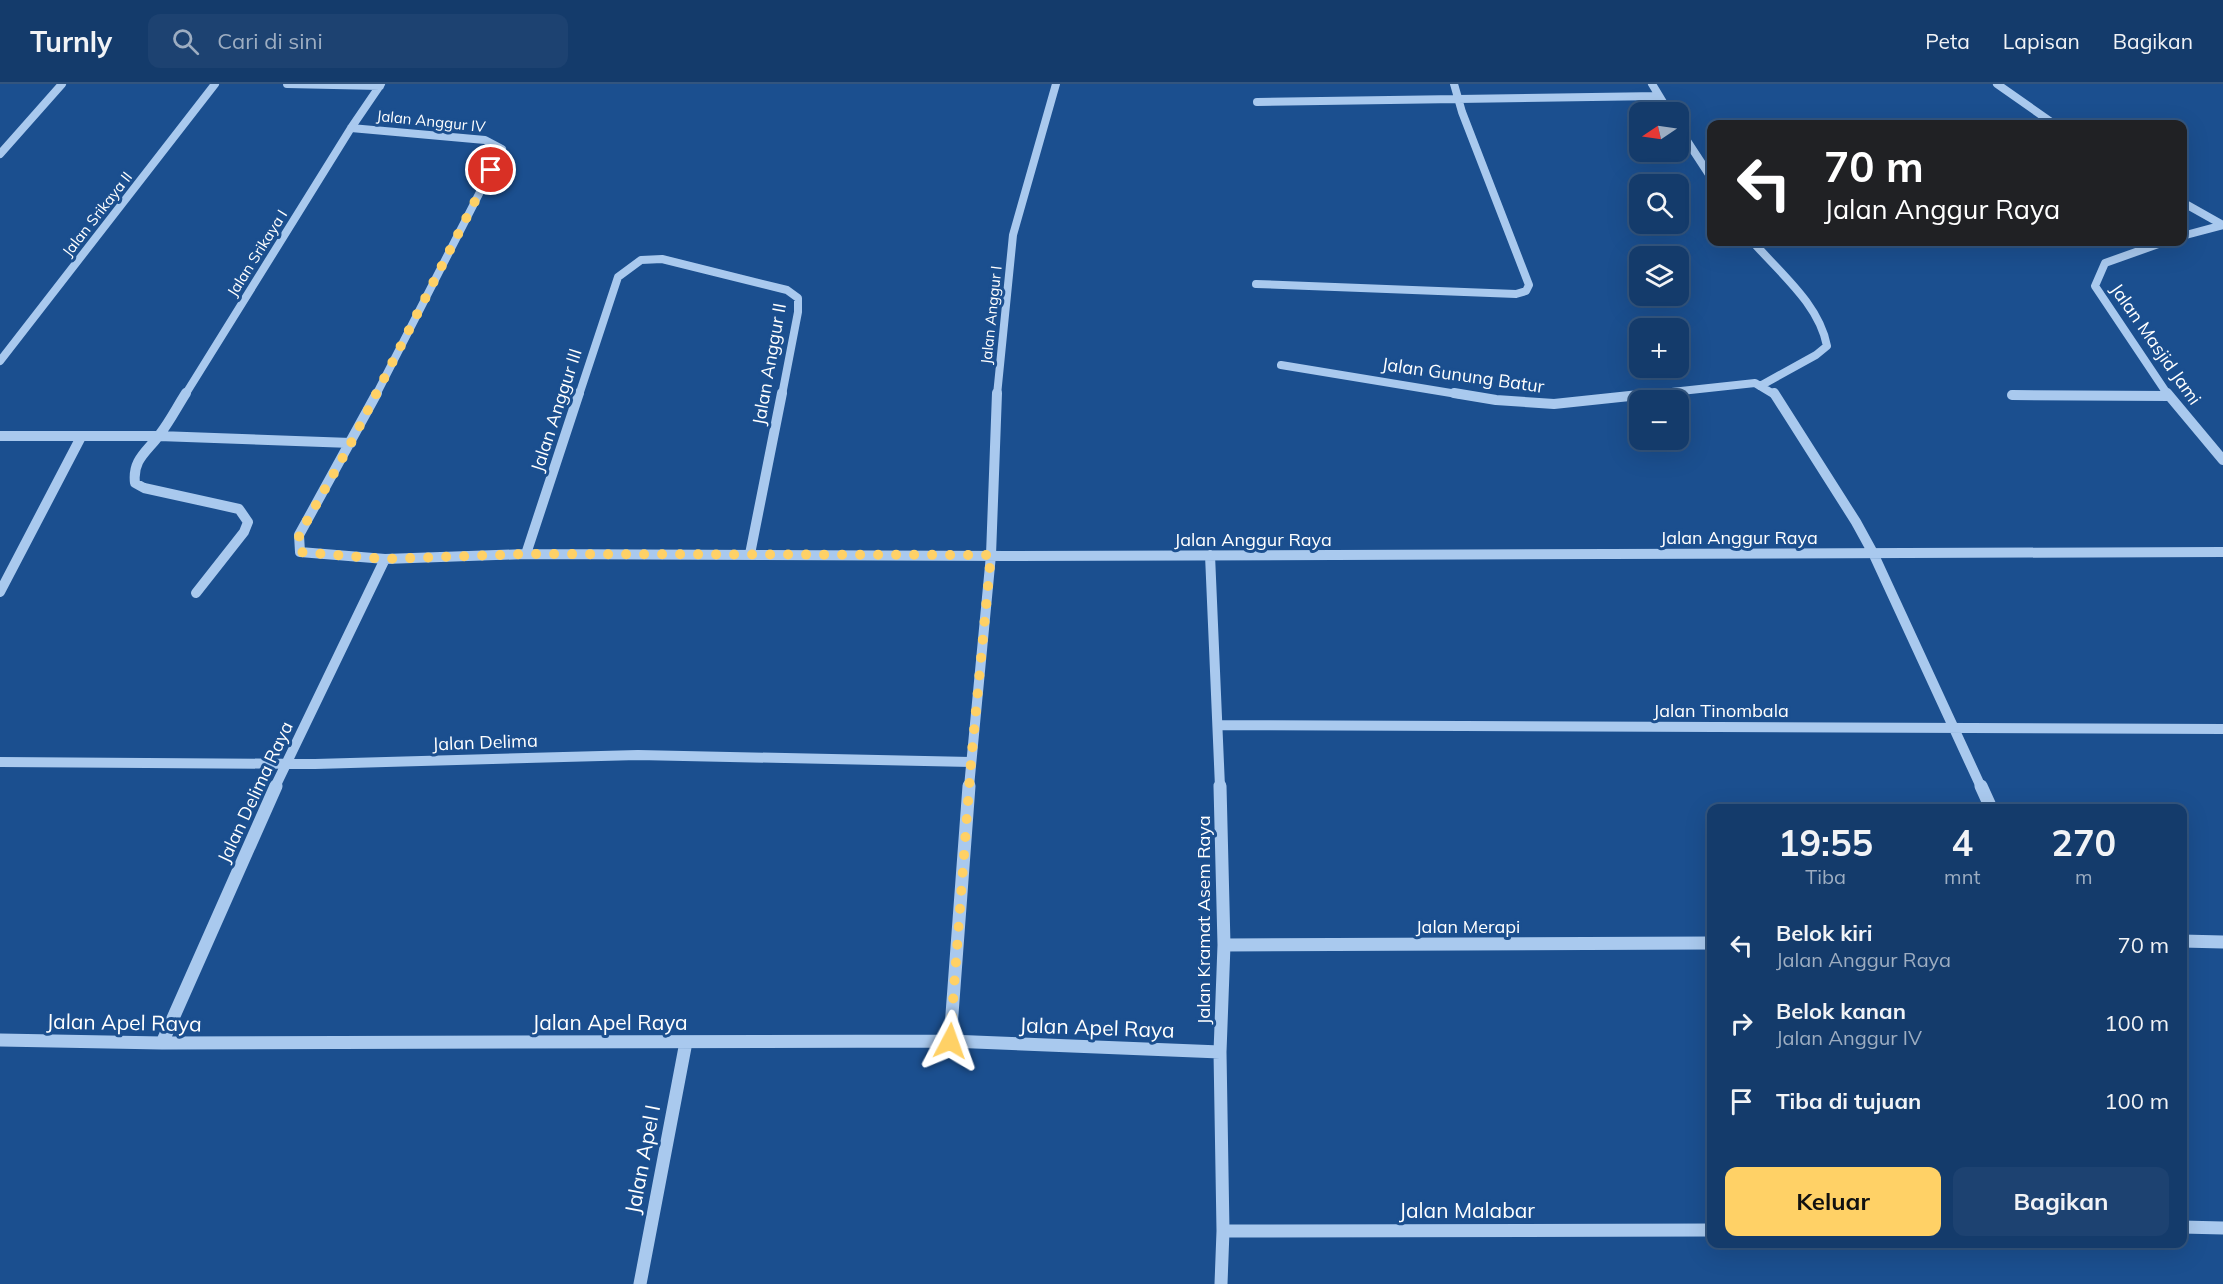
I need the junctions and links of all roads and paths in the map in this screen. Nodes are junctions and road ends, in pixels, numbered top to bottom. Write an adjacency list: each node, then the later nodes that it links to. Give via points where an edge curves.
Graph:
1 (62, 84): 16 (street)
2 (215, 84): 25 (street, Jalan Srikaya II)
3 (287, 84): 8 (street)
4 (1056, 84): 40 (street, Jalan Anggur I, via 1013,236 998,371)
5 (1454, 84): 10 (street)
6 (1652, 84): 9 (street)
7 (1997, 84): 13 (street)
8 (381, 85): 14 (street, Jalan Srikaya I)
9 (1659, 96): 10 (street); 12 (street)
10 (1458, 97): 11 (street); 24 (street, via 1529,285 1526,291 1516,294)
11 (1257, 102)
12 (1663, 102)
13 (2048, 120)
14 (351, 128): 32 (street, Jalan Srikaya I); 33 (street, Jalan Anggur IV, via 485,140 502,150)
15 (1689, 144): 17 (street)
16 (0, 154)
17 (1707, 170)
18 (2187, 205): 19 (street)
19 (2223, 225): 20 (street)
20 (2187, 235)
21 (1757, 246): 27 (street, via 1792,283 1827,335 1827,346 1816,356)
22 (2153, 246): 29 (street, Jalan Masjid Jami, via 2105,264 2095,286)
23 (618, 277): 38 (street, Jalan Anggur III); 39 (street, Jalan Anggur II, via 641,260 662,260 787,290 798,298)
24 (1256, 284)
25 (0, 361)
26 (1281, 365): 27 (street, Jalan Gunung Batur, via 1496,400 1554,404 1755,383)
27 (1760, 386): 37 (street, via 1773,393)
28 (2012, 395): 29 (street)
29 (2169, 396): 34 (street, Jalan Masjid Jami)
30 (0, 436): 31 (street)
31 (81, 436): 32 (street); 43 (street)
32 (159, 436): 33 (street); 44 (street, Jalan Srikaya I, via 140,454 133,476 135,483 239,509 248,522)
33 (351, 443): 35 (street, Jalan Anggur IV)
34 (2223, 460)
35 (299, 535): 42 (street, Jalan Anggur Raya, via 300,552)
36 (2223, 552): 37 (street, Jalan Anggur Raya)
37 (1873, 553): 41 (street, Jalan Anggur Raya); 46 (street)
38 (526, 554): 39 (street, Jalan Anggur Raya); 42 (street, Jalan Anggur Raya)
39 (750, 554): 40 (street, Jalan Anggur Raya)
40 (991, 555): 41 (street, Jalan Anggur Raya); 49 (street, Jalan Anggur I)
41 (1210, 555): 45 (street, Jalan Kramat Asem Raya)
42 (385, 559): 50 (street, Jalan Delima Raya)
43 (0, 592)
44 (196, 593)
45 (1219, 725): 46 (street, Jalan Tinombala); 55 (street, Jalan Kramat Asem Raya)
46 (1955, 727): 47 (street, Jalan Tinombala); 51 (street)
47 (2223, 729)
48 (0, 762): 50 (street, Jalan Delima)
49 (971, 762): 50 (street, Jalan Delima, via 638,755); 57 (street, Jalan Anggur I)
50 (288, 764): 59 (street, Jalan Delima Raya)
51 (1989, 804)
52 (2187, 941): 53 (street)
53 (2223, 942)
54 (1707, 943): 55 (street, Jalan Merapi)
55 (1224, 945): 60 (street, Jalan Kramat Asem Raya)
56 (0, 1040): 59 (street, Jalan Apel Raya)
57 (950, 1041): 58 (street, Jalan Apel Raya); 60 (street, Jalan Apel Raya)
58 (686, 1042): 59 (street, Jalan Apel Raya); 65 (street, Jalan Apel I)
59 (162, 1043)
60 (1220, 1052): 64 (street, Jalan Kramat Asem Raya)
61 (2187, 1227): 62 (street)
62 (2223, 1228)
63 (1707, 1230): 64 (street, Jalan Malabar)
64 (1223, 1231): 66 (street, Jalan Kramat Asem Raya)
65 (640, 1284)
66 (1221, 1284)

